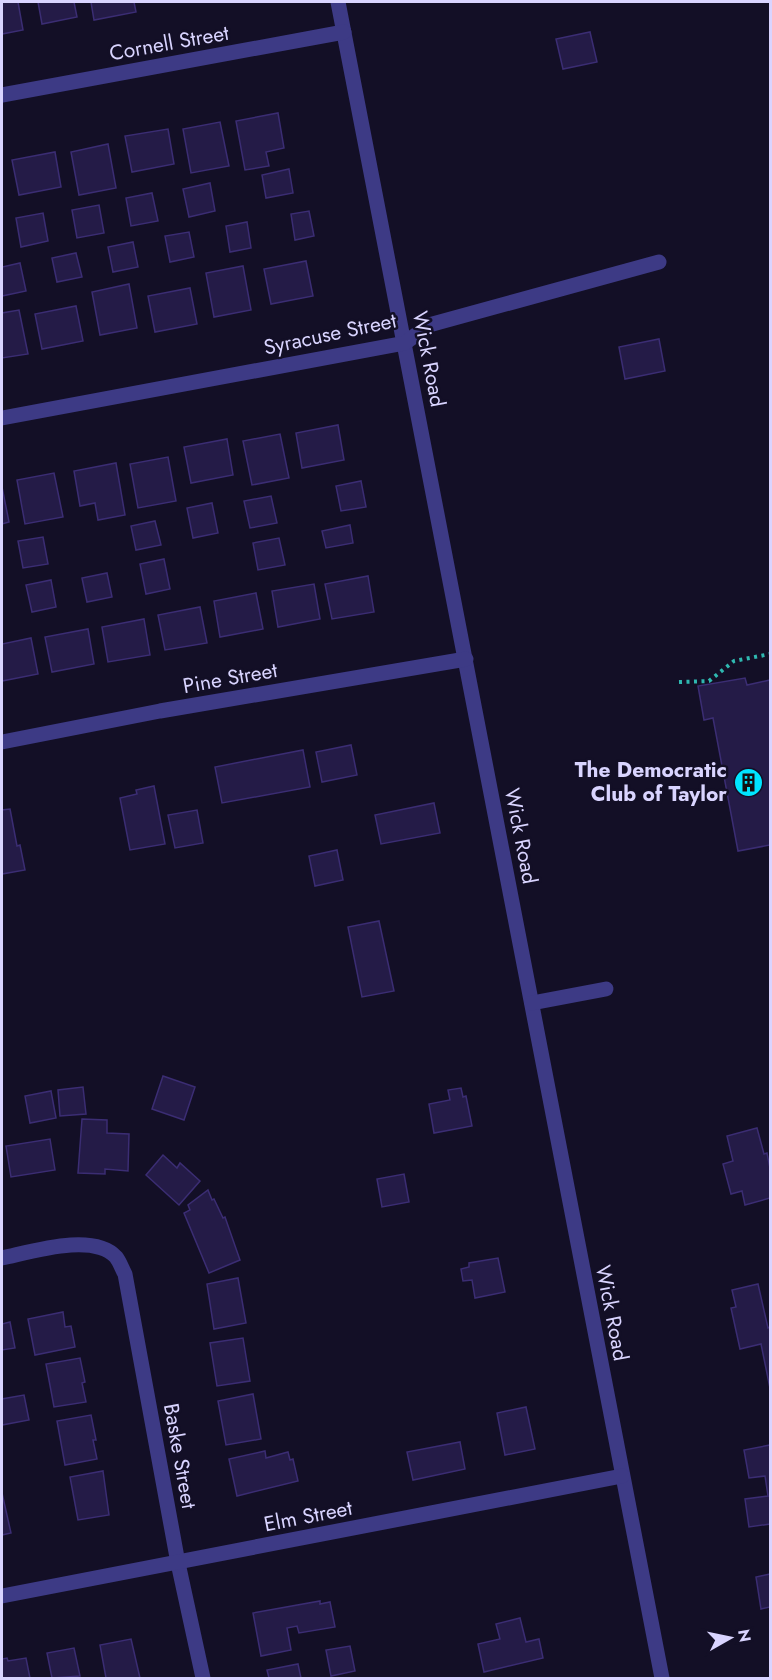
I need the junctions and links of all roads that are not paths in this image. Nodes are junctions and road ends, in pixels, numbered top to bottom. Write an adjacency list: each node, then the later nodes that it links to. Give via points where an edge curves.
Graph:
1 (338, 2): 2 (street, Wick Road)
2 (344, 32): 3 (street, Cornell Street); 5 (street, Wick Road)
3 (2, 95)
4 (659, 262): 5 (street, Syracuse Street, via 429,324)
5 (405, 343): 6 (street, Syracuse Street); 7 (street, Wick Road)
6 (2, 418)
7 (466, 659): 8 (street, Pine Street); 10 (street, Wick Road)
8 (2, 742)
9 (606, 988): 10 (street)
10 (532, 1003): 12 (street, Wick Road)
11 (2, 1258): 13 (street, Baske Street, via 76,1244 104,1248 116,1257 125,1274)
12 (622, 1476): 13 (street, Elm Street); 16 (street, Wick Road)
13 (178, 1563): 14 (street, Elm Street); 15 (street, Baske Street)
14 (2, 1596)
15 (203, 1678)
16 (663, 1678)

